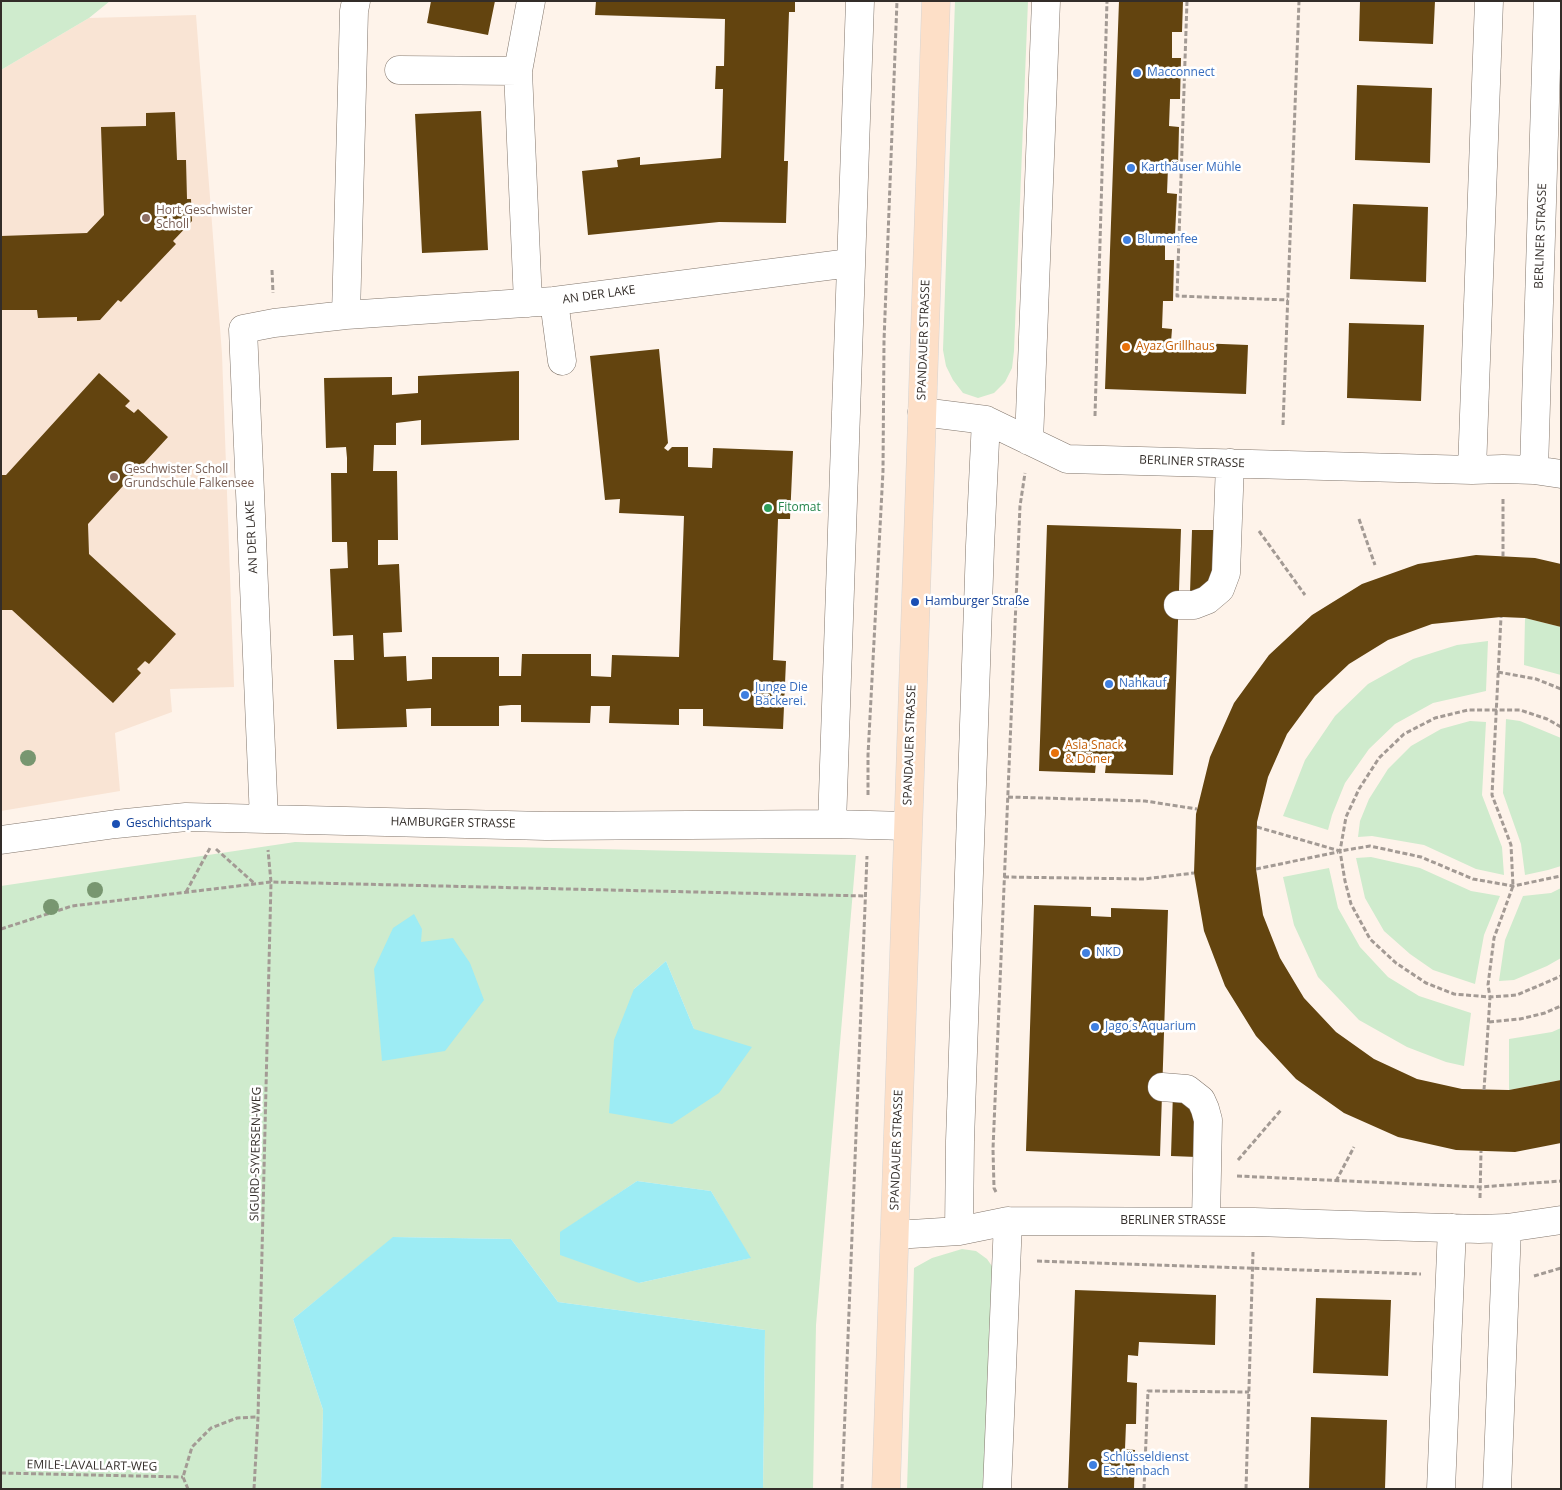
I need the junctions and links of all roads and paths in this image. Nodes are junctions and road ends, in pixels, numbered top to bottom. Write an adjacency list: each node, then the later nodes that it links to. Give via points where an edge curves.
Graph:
1 (356, 1): 18 (street)
2 (531, 1): 13 (street)
3 (860, 1): 14 (street)
4 (897, 1): 45 (path, via 884,341 883,471 868,755)
5 (936, 1): 20 (main road, SPANDAUER STRASSE)
6 (1046, 1): 24 (street)
7 (1107, 1): 21 (path)
8 (1187, 1): 15 (path, via 1177,296)
9 (1299, 1): 15 (path)
10 (1489, 1): 27 (street)
11 (1548, 1): 28 (street, BERLINER STRASSE)
12 (399, 70): 13 (street)
13 (518, 71): 17 (street)
14 (850, 263): 16 (street, AN DER LAKE); 44 (street)
15 (1288, 300): 23 (path)
16 (554, 301): 17 (street, AN DER LAKE); 19 (street)
17 (528, 303): 18 (street, AN DER LAKE)
18 (346, 315): 43 (street, AN DER LAKE, via 243,329)
19 (562, 361)
20 (922, 412): 22 (street, BERLINER STRASSE); 46 (main road, SPANDAUER STRASSE)
21 (1095, 416)
22 (986, 420): 24 (street, BERLINER STRASSE); 80 (street)
23 (1283, 426)
24 (1029, 441): 25 (street, BERLINER STRASSE, via 1067,458); 41 (path, via 1020,506)
25 (1230, 463): 27 (street, BERLINER STRASSE); 35 (street, via 1226,573 1220,589 1207,600)
26 (1503, 469): 27 (street, BERLINER STRASSE); 28 (street, BERLINER STRASSE); 32 (path)
27 (1472, 470)
28 (1534, 470): 29 (street, BERLINER STRASSE)
29 (1561, 474)
30 (1359, 519): 33 (path)
31 (1258, 530): 34 (path)
32 (1503, 556)
33 (1375, 566)
34 (1305, 595)
35 (1178, 605)
36 (1501, 617): 37 (path)
37 (1498, 672): 38 (path, via 1536,679); 39 (path)
38 (1561, 689)
39 (1497, 709): 40 (path, via 1520,710); 49 (path, via 1468,710 1435,718 1404,734 1379,758 1359,789 1346,817); 56 (path, via 1492,795 1512,845)
40 (1561, 727)
41 (1008, 797): 42 (path, via 1145,801); 53 (path)
42 (1197, 809)
43 (264, 819): 44 (street, HAMBURGER STRASSE, via 546,826); 48 (street, HAMBURGER STRASSE, via 186,817); 54 (path, SIGURD-SYVERSEN-WEG)
44 (832, 824): 45 (street, HAMBURGER STRASSE)
45 (868, 824): 46 (street, HAMBURGER STRASSE); 58 (path)
46 (907, 826): 81 (main road, SPANDAUER STRASSE)
47 (1257, 828): 49 (path)
48 (1, 840)
49 (1340, 851): 50 (path); 56 (path, via 1370,846 1421,857 1473,879); 61 (path, via 1352,904 1370,939 1396,963 1426,983 1454,994)
50 (1256, 869)
51 (1194, 873): 53 (path, via 1144,879)
52 (1561, 876): 56 (path)
53 (1004, 877): 75 (path, via 993,1149 994,1188)
54 (272, 882): 55 (path); 58 (path); 86 (path, SIGURD-SYVERSEN-WEG)
55 (255, 884): 57 (path); 57 (path, via 212,846)
56 (1513, 886): 61 (path, via 1494,938 1488,985)
57 (186, 892): 59 (path, via 72,906)
58 (865, 896): 91 (path)
59 (1, 929)
60 (1561, 976): 61 (path, via 1517,994)
61 (1490, 997): 63 (path)
62 (1561, 1006): 63 (path, via 1520,1019)
63 (1489, 1022): 65 (path)
64 (1162, 1087): 76 (street, via 1187,1089 1201,1100 1205,1109 1208,1120)
65 (1484, 1090)
66 (1281, 1110): 69 (path)
67 (1354, 1147): 71 (path)
68 (1481, 1151): 73 (path)
69 (1237, 1161)
70 (1234, 1176): 71 (path)
71 (1336, 1181): 73 (path)
72 (1561, 1181): 73 (path)
73 (1480, 1187): 78 (path)
74 (1561, 1220): 79 (street, BERLINER STRASSE)
75 (1008, 1221): 76 (street, BERLINER STRASSE); 80 (street, BERLINER STRASSE); 82 (street)
76 (1206, 1222): 77 (street, BERLINER STRASSE)
77 (1254, 1222): 78 (street, BERLINER STRASSE); 83 (path)
78 (1466, 1228): 79 (street, BERLINER STRASSE); 84 (street)
79 (1507, 1228): 97 (street)
80 (959, 1231): 81 (street, BERLINER STRASSE)
81 (895, 1235): 92 (main road, SPANDAUER STRASSE)
82 (1007, 1260): 83 (path); 93 (street)
83 (1252, 1269): 84 (path); 85 (path)
84 (1450, 1276): 96 (street)
85 (1249, 1392): 94 (path, via 1148,1391); 95 (path)
86 (258, 1418): 88 (path, via 237,1418 211,1428 192,1447); 90 (path, SIGURD-SYVERSEN-WEG)
87 (1, 1473): 88 (path, EMILE-LAVALLART-WEG)
88 (183, 1477): 89 (path)
89 (188, 1489)
90 (254, 1489)
91 (842, 1489)
92 (886, 1489)
93 (997, 1489)
94 (1144, 1489)
95 (1246, 1489)
96 (1441, 1489)
97 (1497, 1489)

